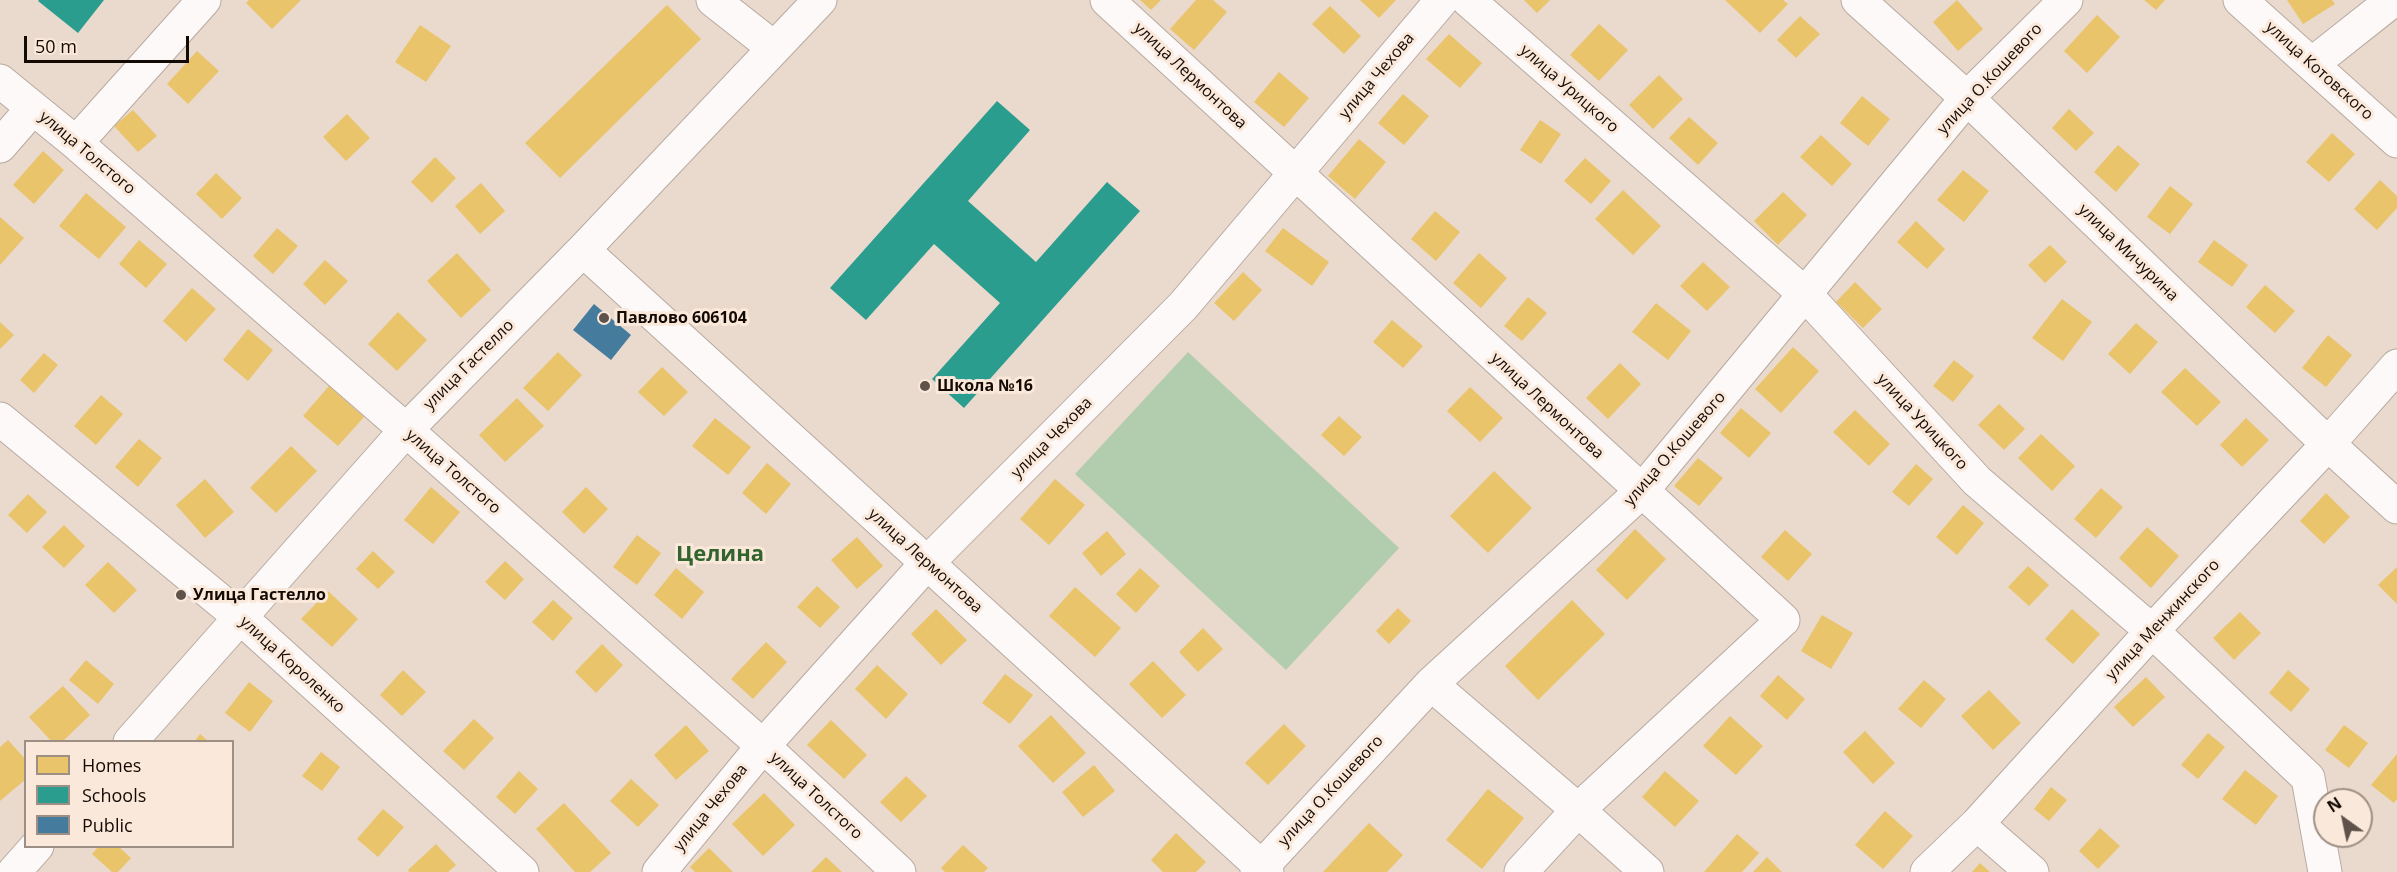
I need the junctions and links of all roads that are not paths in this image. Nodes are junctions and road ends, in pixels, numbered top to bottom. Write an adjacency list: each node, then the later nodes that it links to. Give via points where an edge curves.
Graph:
1 (204, 0): 17 (street)
2 (713, 0): 11 (street)
3 (820, 0): 11 (street, улица Гастелло)
4 (1107, 0): 19 (street, улица Лермонтова)
5 (1442, 0): 19 (street, улица Чехова)
6 (1468, 0): 21 (street, улица Урицкого)
7 (1858, 0): 14 (street, улица Мичурина)
8 (2066, 0): 14 (street, улица О.Кошевого)
9 (2240, 0): 12 (street, улица Котовского)
10 (2393, 0): 12 (street)
11 (774, 48): 20 (street, улица Гастелло)
12 (2312, 64): 16 (street, улица Котовского)
13 (0, 81): 15 (street, улица Толстого)
14 (1967, 98): 21 (street, улица О.Кошевого); 25 (street, улица Мичурина)
15 (33, 108): 17 (street, улица Толстого); 18 (street)
16 (2397, 141)
17 (76, 143): 24 (street, улица Толстого)
18 (0, 146)
19 (1295, 173): 26 (street, улица Лермонтова); 28 (street, улица Чехова, via 1184,306)
20 (583, 250): 24 (street, улица Гастелло); 28 (street, улица Лермонтова)
21 (1805, 294): 26 (street, улица О.Кошевого); 30 (street, улица Урицкого, via 1977,481)
22 (2397, 366): 25 (street, улица Менжинского)
23 (0, 419): 29 (street, улица Короленко)
24 (406, 430): 29 (street, улица Гастелло); 33 (street, улица Толстого)
25 (2328, 444): 27 (street, улица Мичурина); 30 (street, улица Менжинского)
26 (1641, 492): 31 (street, улица О.Кошевого); 34 (street, улица Лермонтова, via 1783,620)
27 (2397, 507)
28 (927, 563): 33 (street, улица Чехова); 37 (street, улица Лермонтова)
29 (241, 618): 32 (street, улица Гастелло); 39 (street, улица Короленко)
30 (2152, 631): 35 (street, улица Менжинского); 46 (street, улица Урицкого, via 2308,778)
31 (1431, 684): 34 (street); 37 (street, улица О.Кошевого)
32 (131, 740)
33 (763, 746): 40 (street, улица Чехова); 41 (street, улица Толстого)
34 (1578, 810): 42 (street, улица Лермонтова); 43 (street)
35 (1977, 824): 44 (street, улица Менжинского); 45 (street)
36 (35, 848): 38 (street)
37 (1262, 870)
38 (14, 872)
39 (522, 872)
40 (659, 872)
41 (899, 872)
42 (1521, 872)
43 (1647, 872)
44 (1927, 872)
45 (2032, 872)
46 (2325, 872)

